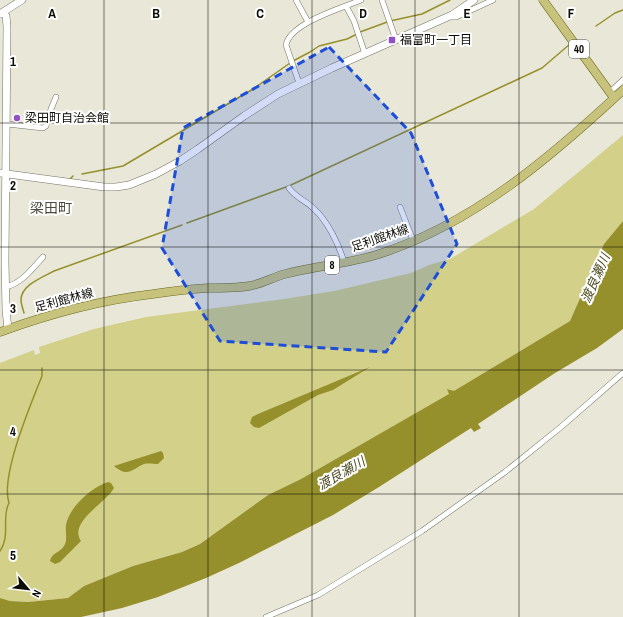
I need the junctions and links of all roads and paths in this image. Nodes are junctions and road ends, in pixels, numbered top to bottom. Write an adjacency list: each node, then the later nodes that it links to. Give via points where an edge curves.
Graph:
1 (22, 0): 9 (street)
2 (296, 0): 11 (street)
3 (361, 0): 8 (street)
4 (382, 0): 12 (street)
5 (474, 0): 10 (street)
6 (493, 0): 10 (street, via 456,17)
7 (543, 0): 18 (main road, 40)
8 (346, 6): 11 (street); 14 (street, via 354,20)
9 (2, 13): 13 (street, via 7,20)
10 (452, 15): 12 (street)
11 (308, 22): 16 (street, via 286,45)
12 (396, 40): 14 (street)
13 (4, 54): 20 (street)
14 (365, 54): 16 (street)
15 (623, 80): 18 (street)
16 (299, 83): 21 (street, via 260,105 180,161 129,185 104,187)
17 (623, 90): 18 (main road, 足利館林線 / 8)
18 (612, 95): 24 (main road, 足利館林線 / 8, via 576,133 512,184 465,214)
19 (56, 97): 20 (street, via 43,128)
20 (7, 124): 21 (street)
21 (3, 174): 27 (street)
22 (289, 188): 26 (street, via 318,213 338,243)
23 (400, 207): 24 (street)
24 (414, 240): 26 (main road, 足利館林線 / 8, via 375,255)
25 (43, 257): 27 (street, via 20,281)
26 (344, 262): 28 (main road, 足利館林線 / 8, via 283,274 244,287 194,289 124,298 56,314)
27 (6, 287): 28 (street)
28 (4, 331)
29 (623, 373): 30 (street, via 505,472 422,531 324,591)
30 (266, 617)

